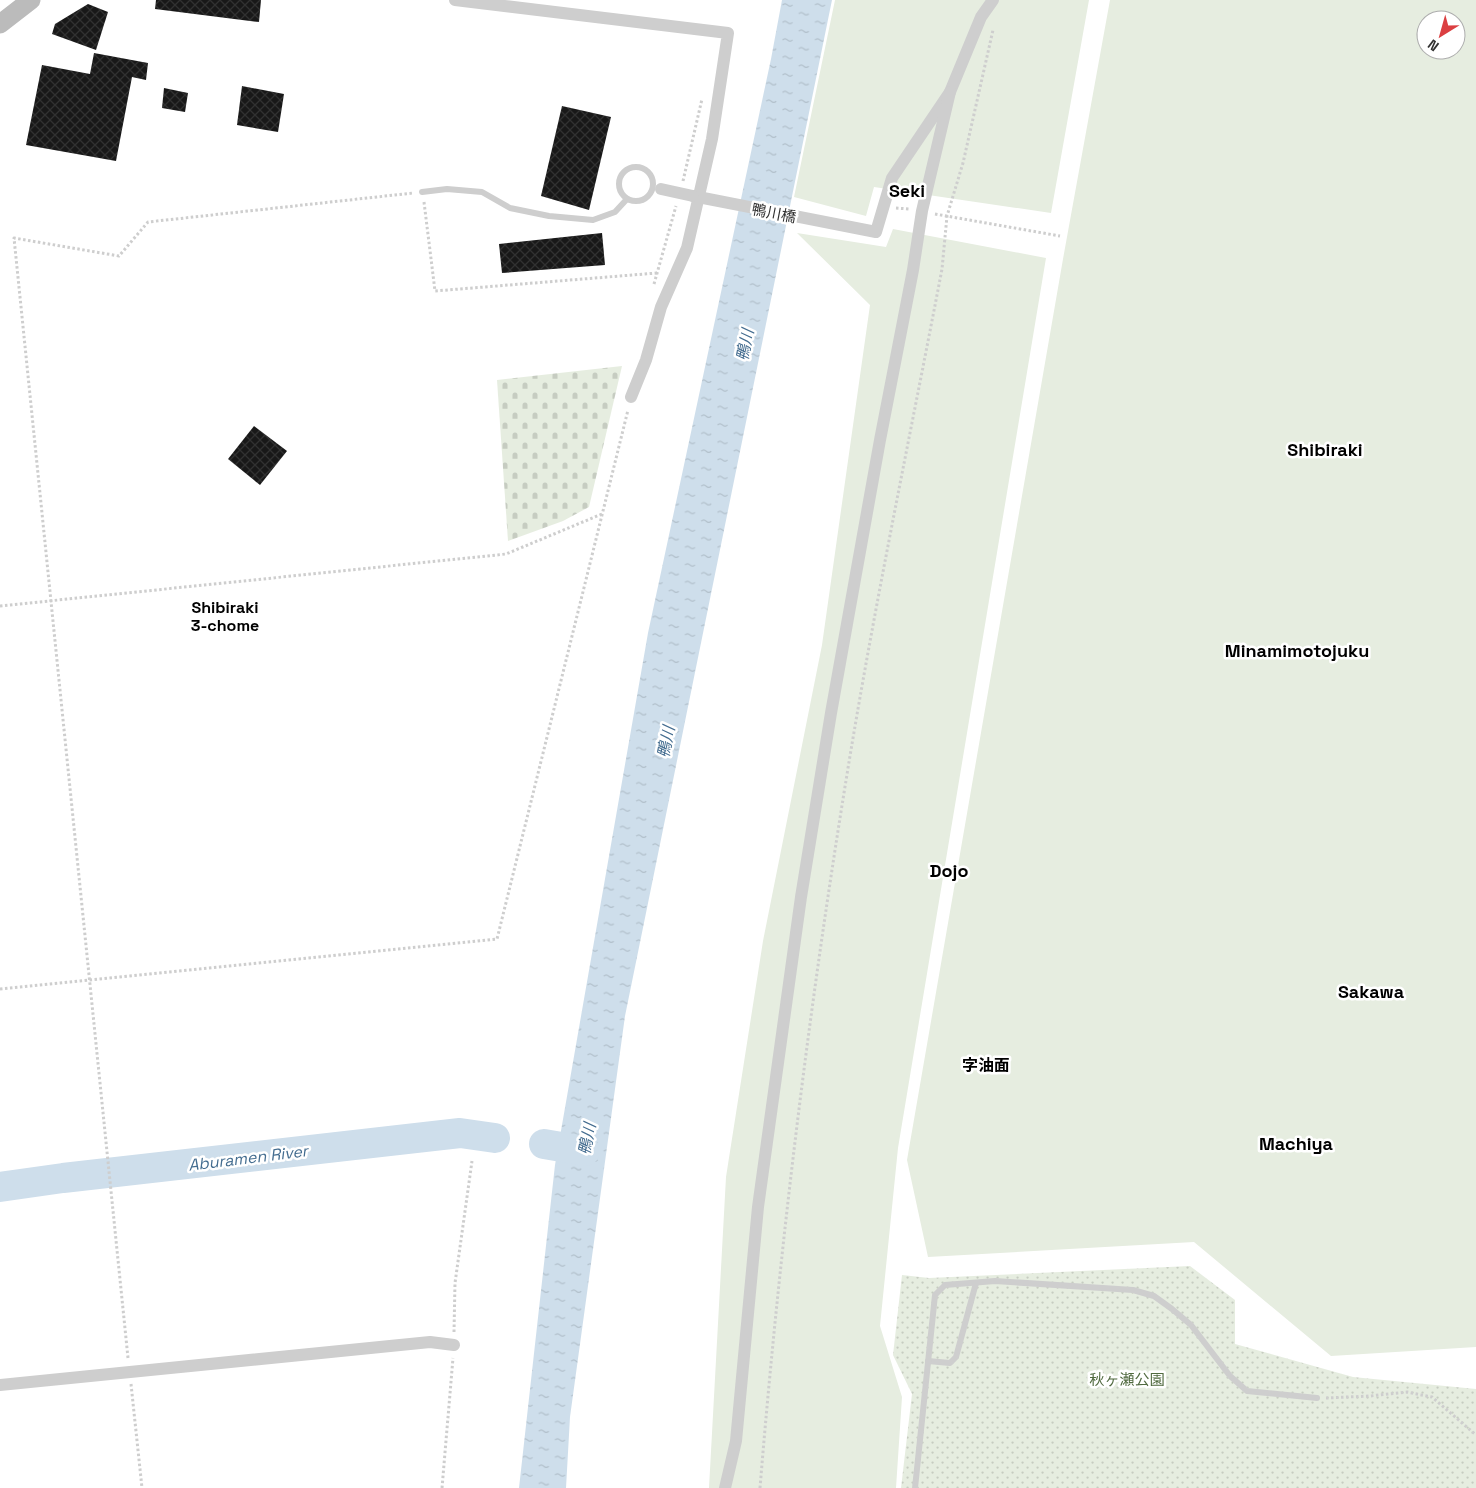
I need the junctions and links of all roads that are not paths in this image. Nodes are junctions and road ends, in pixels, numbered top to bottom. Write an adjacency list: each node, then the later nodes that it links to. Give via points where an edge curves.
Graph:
1 (31, 0): 4 (street)
2 (455, 0): 8 (street, via 728,33 712,139)
3 (993, 0): 5 (street, via 981,17)
4 (0, 24)
5 (950, 92): 8 (street, 鴨川橋, via 892,178 876,232); 16 (street, via 922,211 801,897 758,1207 736,1441)
6 (657, 188): 8 (street, 鴨川橋, bridge); 9 (lane, via 643,200); 9 (lane, via 647,171 630,168 621,175 619,186)
7 (422, 192): 9 (lane, via 447,189 482,192 510,208 548,216 594,220 616,212)
8 (699, 198): 10 (street, via 687,248 661,307 646,360)
9 (627, 199)
10 (631, 397)
11 (976, 1283): 13 (lane, via 956,1357 950,1363); 13 (lane, via 945,1285 935,1295); 15 (lane, via 995,1281 1134,1290 1154,1296 1191,1326 1230,1376 1247,1391)
12 (454, 1345): 14 (street, via 430,1342)
13 (928, 1361): 17 (lane)
14 (0, 1385)
15 (1317, 1398)
16 (725, 1488)
17 (915, 1488)

